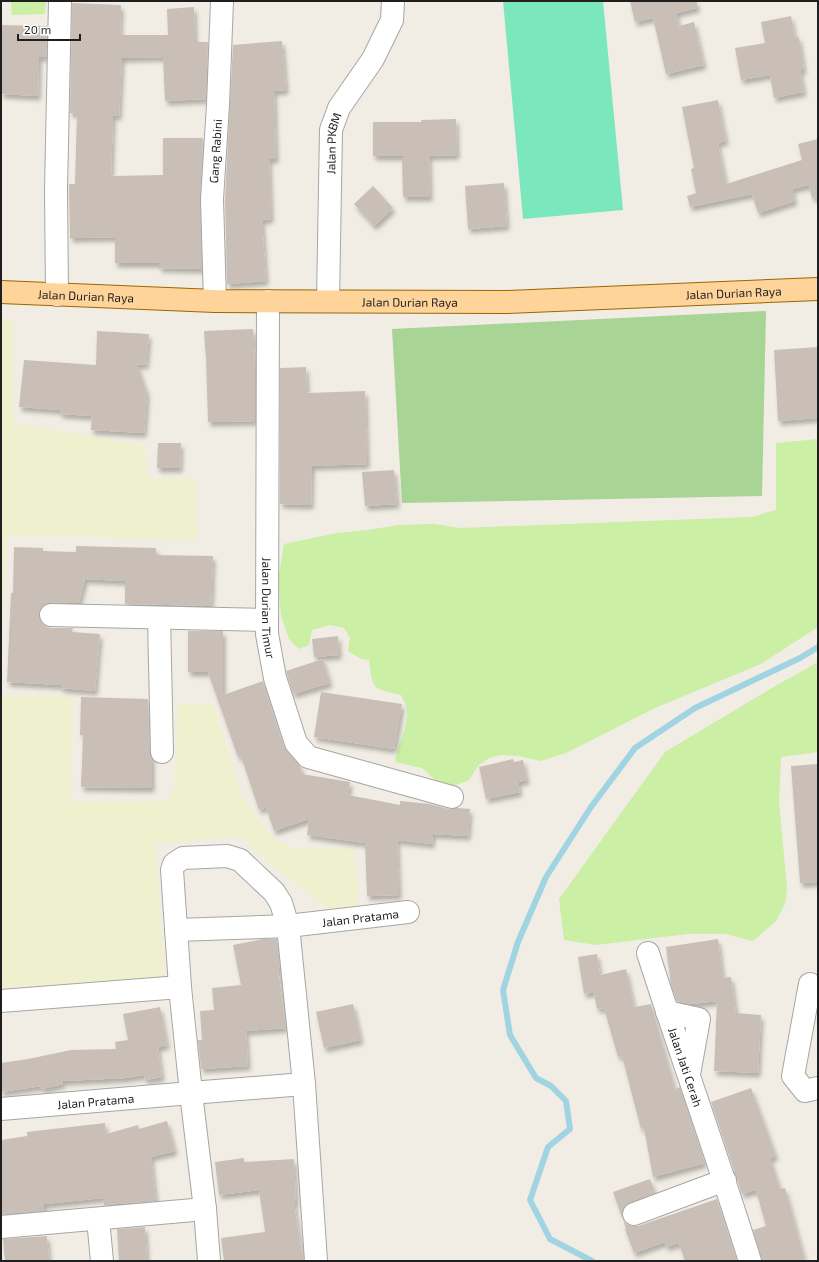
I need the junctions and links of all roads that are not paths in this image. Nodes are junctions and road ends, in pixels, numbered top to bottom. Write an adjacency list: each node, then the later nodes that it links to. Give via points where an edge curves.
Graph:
1 (60, 1): 6 (street, via 56,190)
2 (222, 1): 7 (street, Gang Rabini, via 212,199)
3 (393, 1): 9 (street, Jalan PKBM, via 392,20 373,58 339,108 331,130)
4 (818, 289): 9 (main road, Jalan Durian Raya, via 507,302)
5 (1, 292): 6 (main road, Jalan Durian Raya)
6 (57, 295): 7 (main road, Jalan Durian Raya)
7 (215, 301): 8 (main road, Jalan Durian Raya)
8 (268, 301): 9 (main road, Jalan Durian Raya); 12 (street, Jalan Durian Timur)
9 (328, 301)
10 (51, 615): 11 (street)
11 (159, 618): 12 (street); 13 (street)
12 (267, 620): 14 (street, Jalan Durian Timur, via 274,678 296,743 308,757)
13 (162, 752)
14 (452, 797)
15 (408, 912): 16 (street, Jalan Pratama)
16 (288, 926): 17 (street, Jalan Pratama); 17 (street, via 281,903 274,892 240,860 227,856 183,858 174,864 172,870); 22 (street)
17 (176, 930): 20 (street)
18 (648, 953): 26 (street, Jalan Jati Cerah)
19 (810, 984): 23 (street, via 793,1076 805,1091)
20 (180, 987): 21 (street); 24 (street)
21 (1, 1002)
22 (304, 1084): 24 (street, Jalan Pratama); 33 (street)
23 (818, 1088)
24 (191, 1094): 25 (street, Jalan Pratama); 27 (street)
25 (1, 1109)
26 (725, 1180): 28 (street); 34 (street, Jalan Jati Cerah)
27 (205, 1209): 29 (street); 32 (street)
28 (634, 1214)
29 (98, 1219): 30 (street); 31 (street)
30 (1, 1227)
31 (102, 1261)
32 (208, 1261)
33 (316, 1261)
34 (750, 1261)

